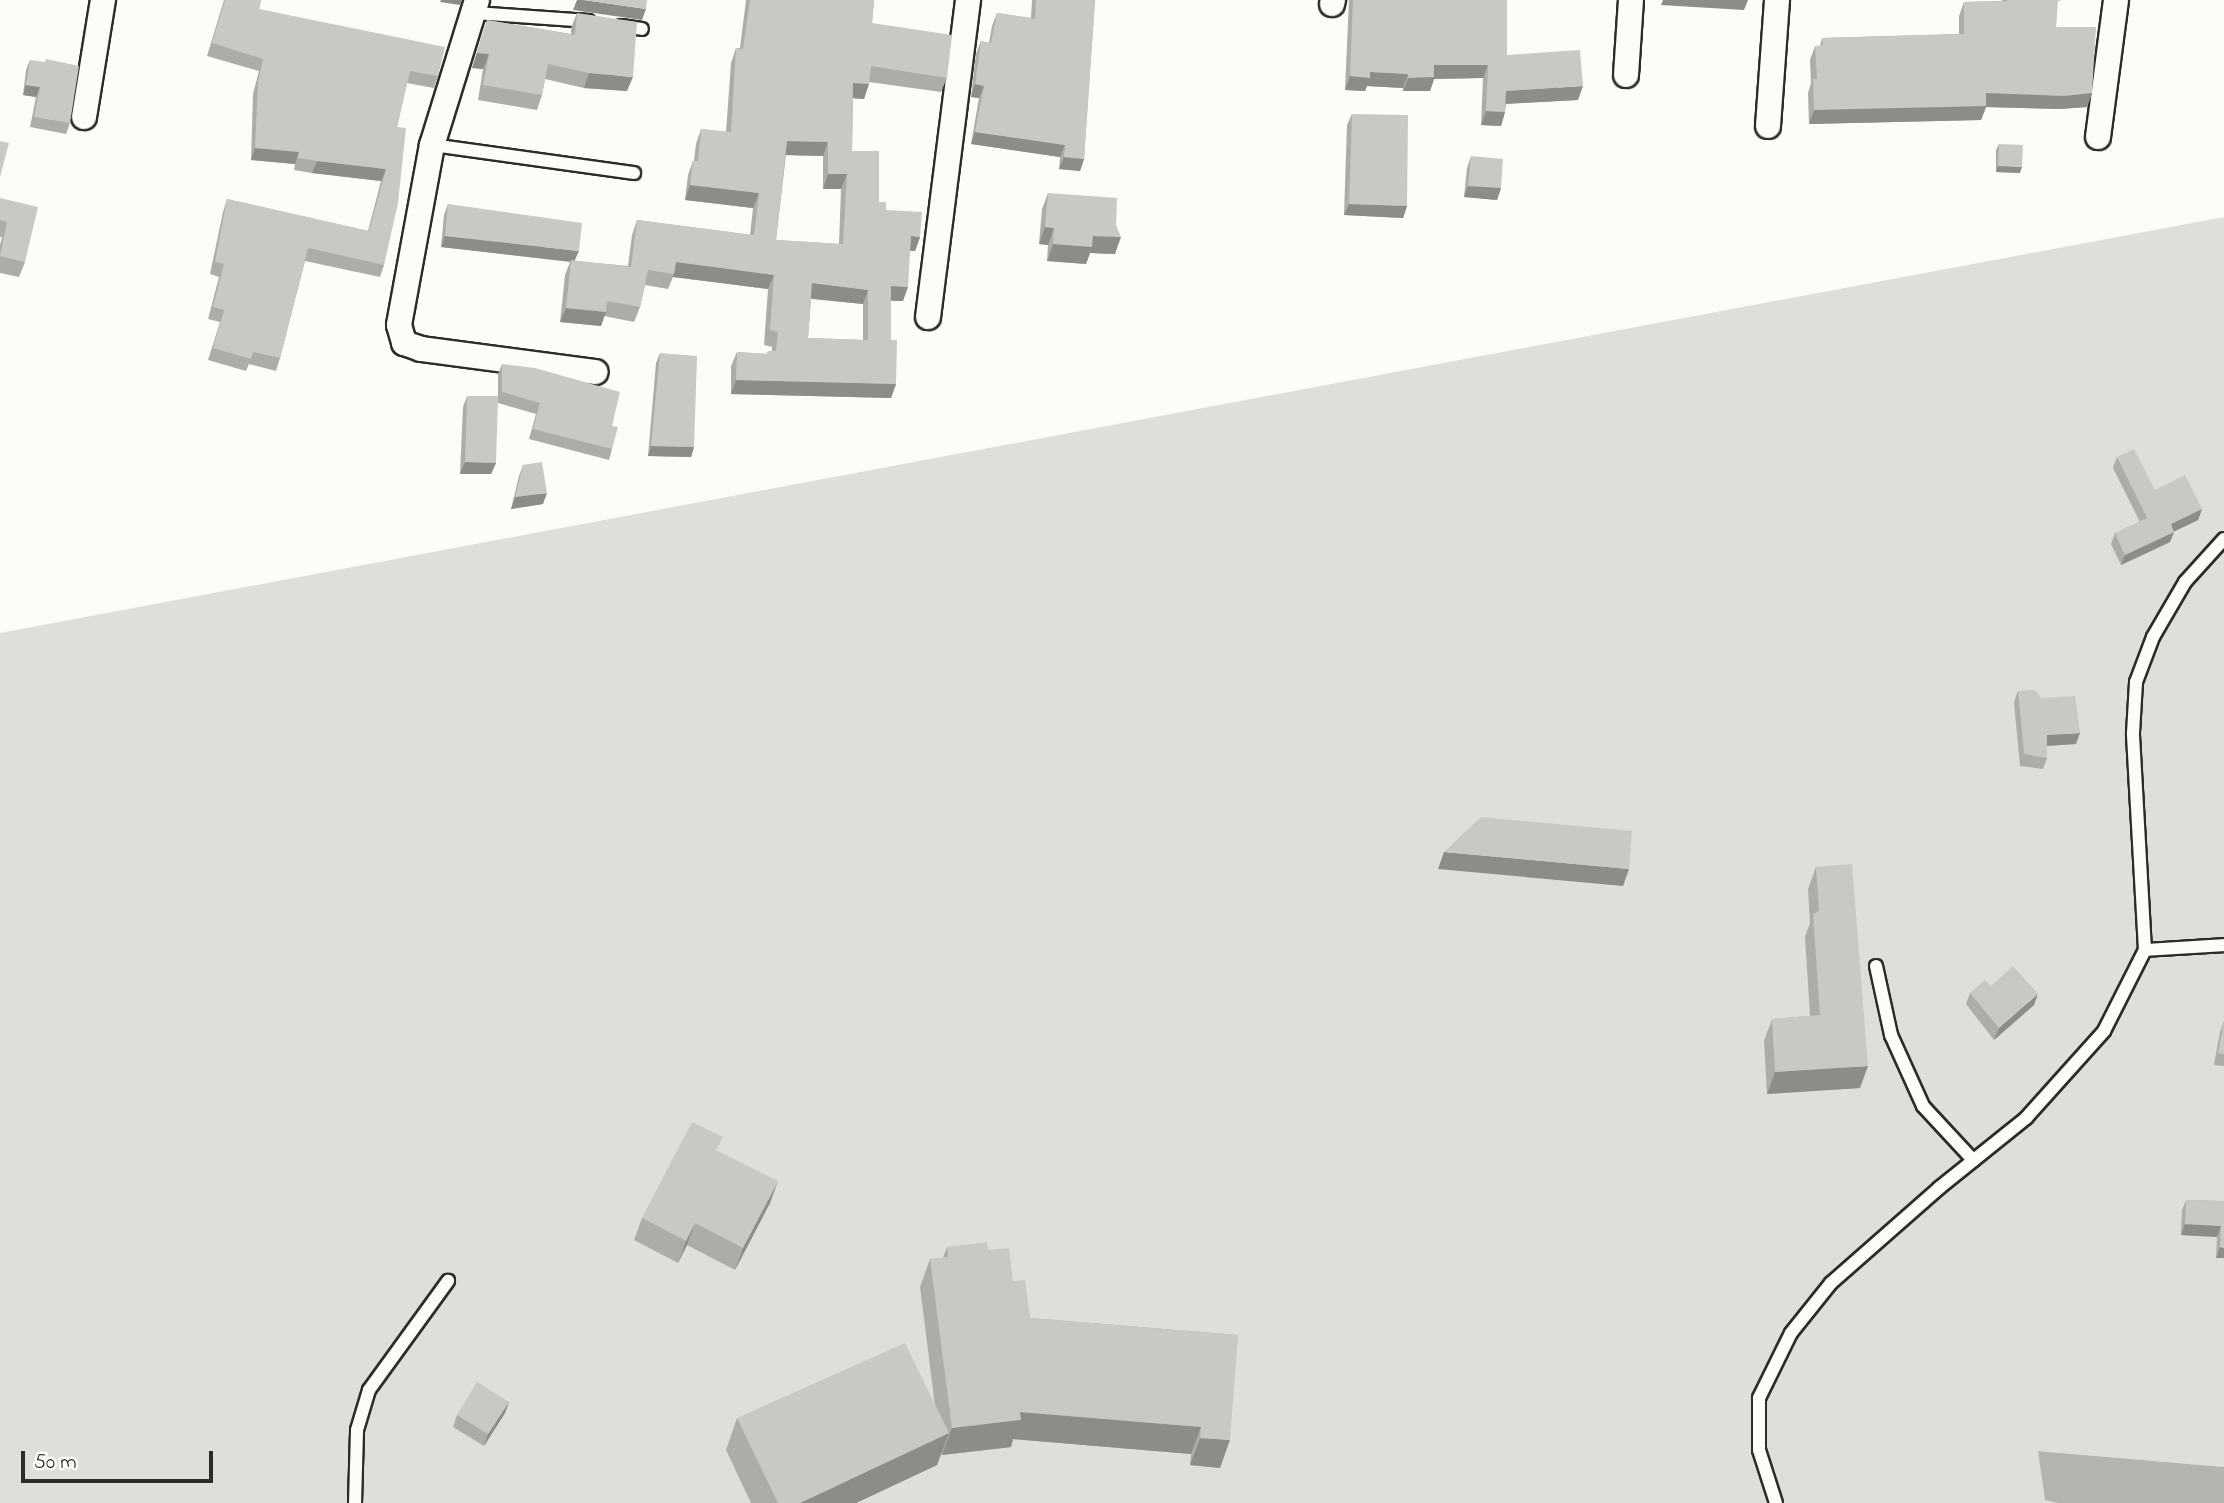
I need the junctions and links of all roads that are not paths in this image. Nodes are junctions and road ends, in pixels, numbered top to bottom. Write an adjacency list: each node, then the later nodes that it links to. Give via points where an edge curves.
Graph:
1 (103, 0): 9 (street)
2 (968, 0): 14 (street)
3 (1631, 0): 8 (street)
4 (1777, 0): 10 (street)
5 (2116, 0): 11 (street)
6 (476, 7): 7 (lane); 12 (street)
7 (642, 29)
8 (1626, 75)
9 (84, 117)
10 (1769, 127)
11 (2098, 137)
12 (432, 145): 13 (lane); 15 (street, via 399,325 404,343)
13 (634, 173)
14 (928, 317)
15 (595, 372)
16 (2224, 539): 18 (lane, via 2185,582 2153,637 2136,682 2133,733)
17 (2224, 945): 18 (lane)
18 (2145, 950): 20 (lane, via 2104,1031 2026,1118)
19 (1877, 966): 20 (lane, via 1891,1035 1923,1107)
20 (1973, 1160): 23 (lane, via 1831,1283 1791,1332 1759,1398 1759,1450)
21 (447, 1281): 22 (lane, via 369,1390 357,1430)
22 (355, 1503)
23 (1776, 1503)

